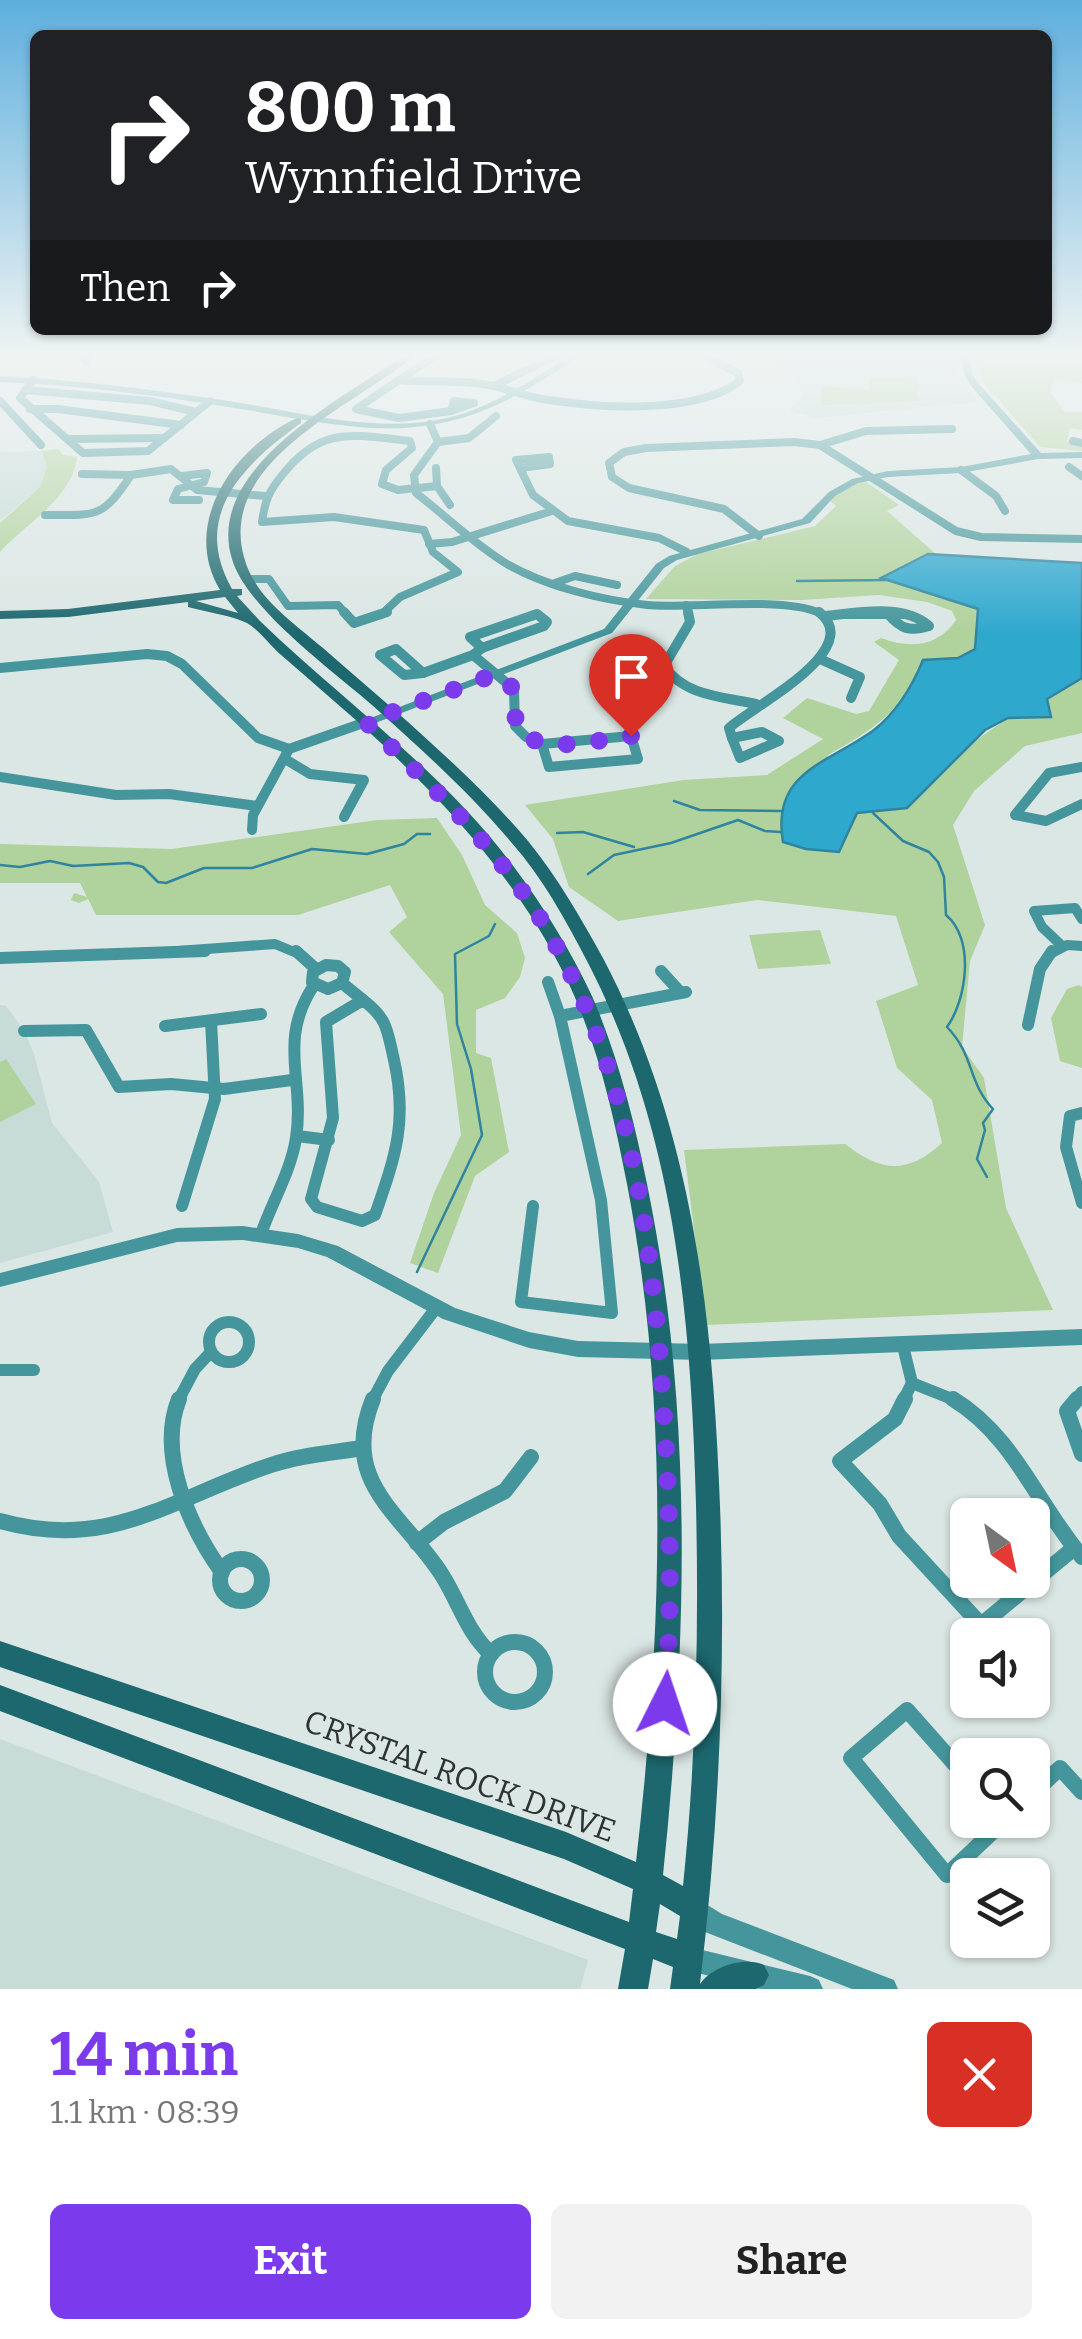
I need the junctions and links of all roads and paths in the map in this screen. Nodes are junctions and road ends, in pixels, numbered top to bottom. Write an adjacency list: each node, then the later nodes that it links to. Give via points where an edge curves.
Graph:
1 (78, 449): 2 (street)
2 (151, 449)
3 (260, 449): 25 (main road)
4 (280, 449): 26 (main road)
5 (308, 449): 27 (street)
6 (411, 449): 24 (street, via 386,470 382,484)
7 (433, 449): 24 (street, via 414,474)
8 (641, 449): 34 (street, via 609,463 612,477 629,488 724,509)
9 (826, 449): 21 (street)
10 (1032, 449): 12 (street)
11 (1082, 455): 12 (street)
12 (1038, 456): 16 (street)
13 (1069, 467): 20 (street)
14 (436, 468): 23 (street)
15 (521, 468): 30 (street, via 533,495)
16 (961, 470): 21 (street); 31 (street)
17 (82, 474): 18 (street)
18 (131, 475): 19 (street, via 164,468); 32 (street, via 109,508)
19 (182, 476): 22 (street); 22 (street, via 208,473)
20 (1082, 476)
21 (871, 478): 34 (street, via 840,488 806,521); 35 (street, via 964,534)
22 (190, 486): 25 (street); 28 (street, via 176,490 173,500)
23 (437, 486): 24 (street); 29 (street)
24 (414, 488): 33 (street)
25 (222, 492): 26 (street); 41 (main road, via 210,541)
26 (240, 494): 27 (street); 39 (main road, via 231,518)
27 (265, 496): 36 (street, via 262,522 334,516 424,530)
28 (199, 500)
29 (450, 505)
30 (552, 511): 33 (street); 37 (street, via 574,523 659,538)
31 (1005, 511)
32 (46, 515)
33 (470, 536): 36 (street); 38 (street, via 514,569)
34 (759, 536): 37 (street)
35 (1082, 539)
36 (429, 544): 39 (street, via 458,572 354,624 338,605 288,606 274,588)
37 (687, 552): 43 (street, via 660,566)
38 (552, 584): 40 (street, via 579,575); 43 (street)
39 (249, 585): 41 (main road); 58 (main road)
40 (617, 585)
41 (225, 587): 42 (main road); 44 (main road); 49 (main road)
42 (147, 602): 47 (main road); 49 (main road, via 208,606)
43 (634, 603): 45 (street); 55 (street, via 608,630)
44 (0, 605)
45 (686, 605): 48 (street, via 776,606); 57 (street, via 690,622 664,666 668,674 682,685)
46 (888, 614): 48 (street)
47 (0, 615)
48 (826, 616): 52 (street, via 831,635)
49 (254, 622): 59 (main road)
50 (482, 648): 50 (street, via 470,637 537,614 547,622); 51 (street)
51 (473, 655): 54 (street); 55 (street)
52 (820, 659): 56 (street, via 860,678); 57 (street)
53 (0, 668): 62 (street, via 167,656 263,742)
54 (423, 673)
55 (496, 674): 58 (street); 61 (street, via 514,689 518,732)
56 (851, 698)
57 (756, 704): 60 (street, via 730,728)
58 (388, 714): 59 (street); 79 (main road, via 541,868)
59 (366, 722): 62 (street); 80 (main road, via 496,854 548,930)
60 (730, 738): 60 (street, via 762,732 779,740 740,758)
61 (542, 744): 61 (street, via 631,736 638,759 549,767)
62 (287, 754): 66 (street); 67 (street, via 310,774 364,780)
63 (1082, 767): 65 (street, via 1049,773 1015,815 1046,820)
64 (0, 777): 66 (street)
65 (1082, 804)
66 (258, 806): 68 (street)
67 (344, 817)
68 (252, 830)
69 (1082, 919): 70 (street, via 1075,908 1034,911)
70 (1060, 944): 71 (street); 84 (street, via 1036,979)
71 (1082, 946)
72 (0, 958): 73 (street, via 276,944 292,948)
73 (316, 969): 76 (street, via 342,968); 77 (street)
74 (661, 971): 79 (street, via 684,993)
75 (548, 982): 82 (street)
76 (342, 984): 77 (street); 78 (street)
77 (314, 985): 87 (street, via 294,1018)
78 (364, 999): 91 (street, via 326,1022); 91 (street, via 384,1016 401,1092 399,1144 370,1219 312,1204)
79 (620, 1007): 80 (street); 101 (main road, via 646,1066 670,1155)
80 (588, 1011): 82 (street); 100 (main road, via 618,1098 640,1196)
81 (261, 1014): 83 (street)
82 (560, 1016): 94 (street, via 598,1178 612,1313 521,1302)
83 (211, 1021): 85 (street); 88 (street)
84 (1028, 1025)
85 (165, 1026)
86 (24, 1031): 88 (street, via 86,1030 119,1086)
87 (292, 1080): 88 (street); 90 (street)
88 (214, 1086): 93 (street, via 209,1127)
89 (1082, 1113): 92 (street, via 1070,1116 1066,1148)
90 (297, 1136): 91 (street); 95 (street)
91 (329, 1140)
92 (1082, 1202)
93 (182, 1206)
94 (534, 1206)
95 (261, 1234): 96 (street, via 177,1235); 97 (street, via 332,1252)
96 (0, 1280)
97 (436, 1308): 100 (street, via 529,1340 578,1349); 107 (street, via 372,1392)
98 (1082, 1337): 99 (street)
99 (903, 1346): 101 (street); 105 (street)
100 (660, 1350): 101 (street); 122 (main road, via 672,1517 668,1666)
101 (702, 1352): 123 (main road, via 710,1684)
102 (210, 1353): 110 (street, via 200,1360 175,1414 170,1441)
103 (0, 1370): 104 (street)
104 (34, 1370)
105 (912, 1383): 113 (street, via 960,1399 989,1424); 113 (street, via 895,1419 840,1461 981,1625)
106 (1082, 1392): 108 (street, via 1067,1411)
107 (362, 1448): 110 (street, via 274,1464); 112 (street, via 374,1488)
108 (1082, 1454)
109 (531, 1457): 112 (street, via 504,1491)
110 (187, 1500): 111 (street, via 95,1531 54,1533); 114 (street)
111 (0, 1521)
112 (418, 1543): 116 (street, via 441,1572 477,1643)
113 (1078, 1553)
114 (222, 1572)
115 (0, 1654): 122 (main road, CRYSTAL ROCK DRIVE, via 566,1846)
116 (492, 1654)
117 (0, 1698): 124 (main road)
118 (950, 1758): 121 (street, via 908,1710 851,1758 947,1876)
119 (1050, 1777): 120 (street, via 1060,1768)
120 (1082, 1792)
121 (986, 1838)
122 (649, 1882): 123 (main road, CRYSTAL ROCK DRIVE); 124 (main road)
123 (696, 1910): 125 (main road); 131 (street, CRYSTAL ROCK DRIVE, via 714,1923)
124 (641, 1944): 125 (main road); 127 (main road)
125 (690, 1959): 126 (street); 128 (main road)
126 (754, 1975): 129 (main road); 130 (street)
127 (633, 1989)
128 (685, 1989)
129 (713, 1989)
130 (810, 1989)
131 (886, 1989)

